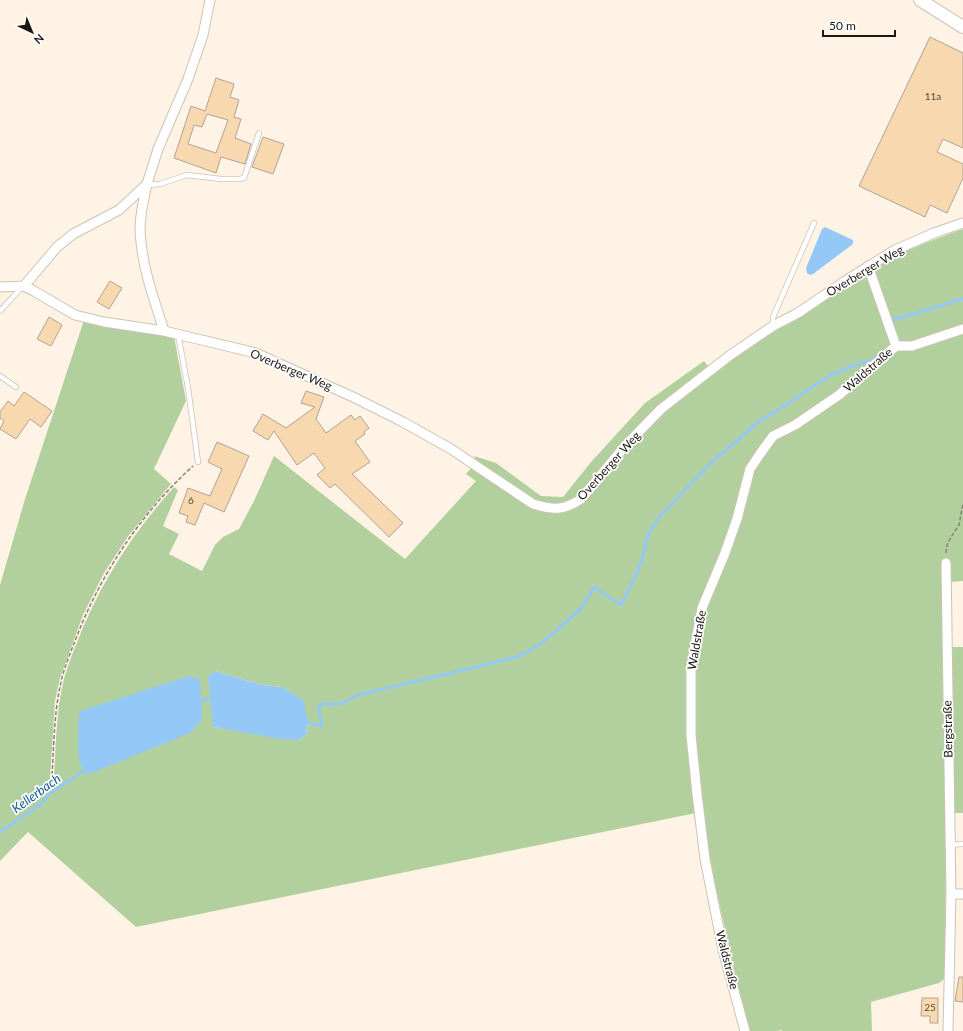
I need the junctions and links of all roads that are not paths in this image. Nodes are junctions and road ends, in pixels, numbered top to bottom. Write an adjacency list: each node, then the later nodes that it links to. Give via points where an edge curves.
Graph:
1 (210, 0): 5 (street, via 203,35 188,79 158,149)
2 (920, 0): 3 (main road)
3 (963, 27)
4 (259, 133): 5 (lane, via 244,178 240,180 187,175 160,184)
5 (146, 185): 9 (street, via 119,210 73,234 57,247); 14 (street, via 140,241 146,272)
6 (814, 223): 12 (lane, via 772,317)
7 (963, 223): 8 (street, Overberger Weg, via 895,250)
8 (868, 266): 12 (street, Overberger Weg, via 798,313); 16 (street)
9 (24, 286): 10 (street); 11 (lane); 14 (street, Overberger Weg, via 75,315)
10 (0, 287)
11 (0, 311)
12 (773, 326): 15 (street, Overberger Weg, via 729,356 661,409 626,445 581,499 572,506 562,509 549,509 533,504 451,449 353,397 256,353)
13 (963, 330): 16 (street, via 912,346)
14 (164, 331): 15 (street, Overberger Weg)
15 (178, 334): 19 (lane)
16 (896, 346): 25 (street, Waldstraße, via 839,395 795,425 773,436 750,469 737,519 702,608 691,667 691,735 705,859 723,950)
17 (0, 376): 18 (lane)
18 (16, 387)
19 (198, 462)
20 (946, 563): 21 (street, Bergstraße)
21 (950, 844): 22 (lane); 23 (street, Bergstraße)
22 (963, 844)
23 (951, 894): 24 (street); 26 (street, Bergstraße)
24 (963, 894)
25 (744, 1031)
26 (948, 1031)

